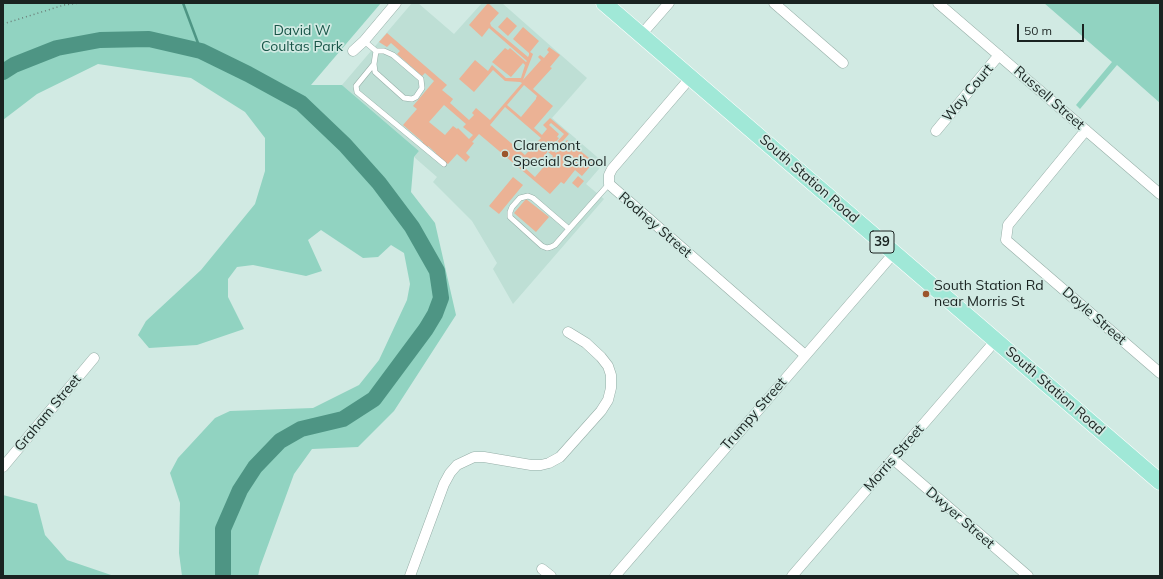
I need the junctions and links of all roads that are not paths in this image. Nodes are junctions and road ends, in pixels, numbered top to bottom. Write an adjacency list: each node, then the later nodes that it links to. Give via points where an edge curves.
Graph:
1 (396, 3): 7 (street)
2 (604, 3): 6 (main road, South Station Road / 39)
3 (669, 3): 6 (street)
4 (774, 3): 11 (street)
5 (938, 3): 10 (street, Russell Street)
6 (641, 35): 13 (main road, South Station Road / 39)
7 (364, 42): 8 (lane); 9 (street)
8 (376, 50): 12 (lane); 12 (lane, via 393,55 421,79 421,91 412,99 404,98 375,72)
9 (353, 51)
10 (999, 55): 14 (street, Russell Street); 15 (street, Way Court)
11 (843, 63)
12 (374, 64): 16 (lane, via 356,86 357,92)
13 (691, 77): 17 (street, Rodney Street, via 612,169 609,175); 20 (main road, South Station Road / 39)
14 (1086, 130): 18 (street, Russell Street); 25 (street, Doyle Street, via 1008,225 1006,240)
15 (936, 131)
16 (444, 164)
17 (610, 184): 19 (lane); 23 (street, Rodney Street)
18 (1160, 194)
19 (569, 229): 19 (lane, via 554,245 547,248 510,217 510,212 520,198 528,196)
20 (894, 253): 22 (main road, South Station Road / 39); 23 (street, Trumpy Street)
21 (568, 332): 30 (street, via 586,343 608,366 612,388 601,411 560,457 549,463 531,465 474,457 457,465 444,484)
22 (996, 340): 26 (street, Morris Street); 28 (main road, South Station Road / 39)
23 (805, 355): 32 (street, Trumpy Street)
24 (94, 358): 27 (street, Graham Street)
25 (1160, 373)
26 (893, 459): 33 (street, Morris Street); 34 (street, Dwyer Street)
27 (3, 467)
28 (1160, 482)
29 (542, 568): 31 (street)
30 (410, 576)
31 (551, 576)
32 (615, 576)
33 (792, 576)
34 (1028, 576)

